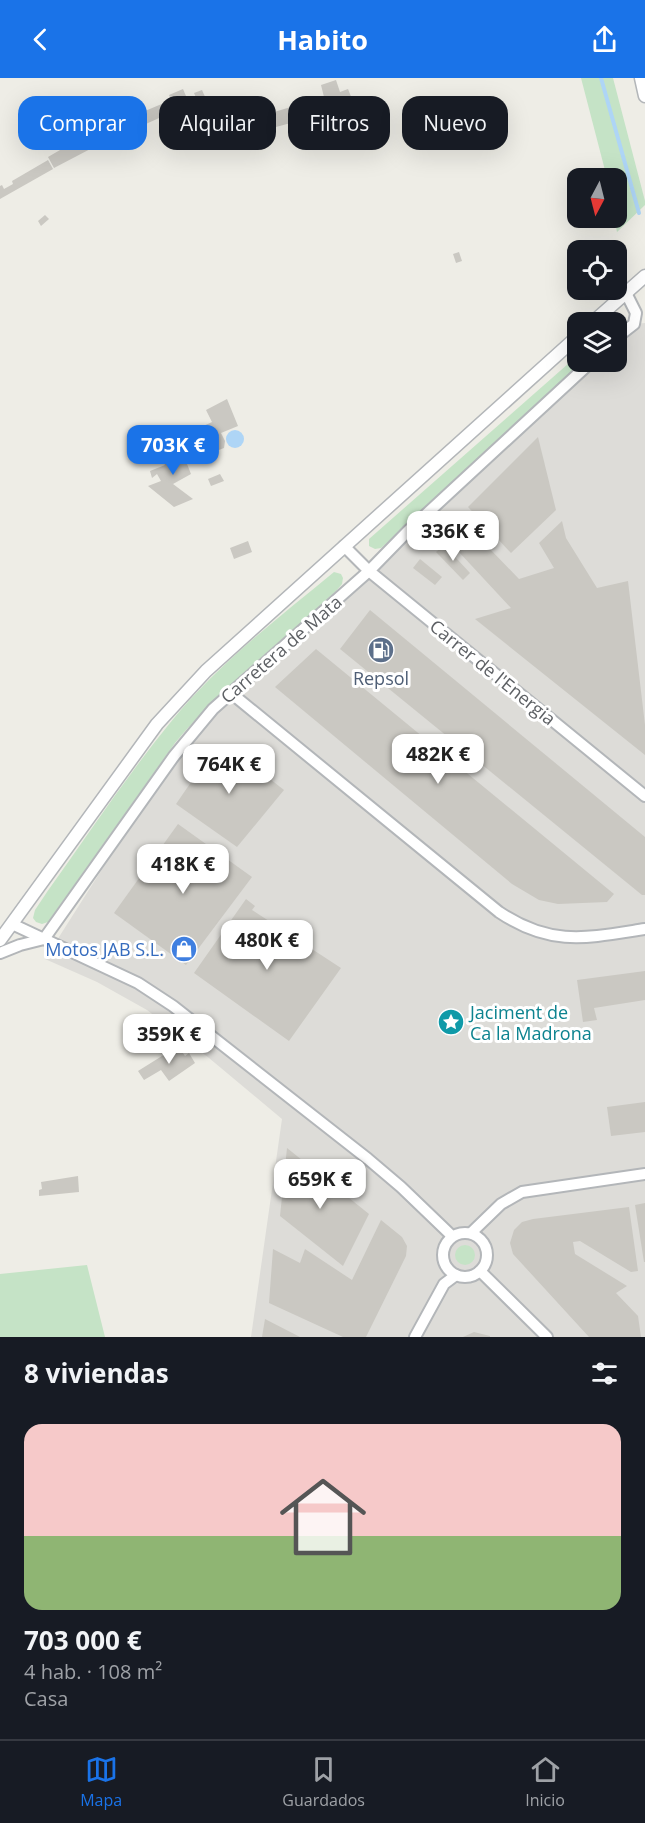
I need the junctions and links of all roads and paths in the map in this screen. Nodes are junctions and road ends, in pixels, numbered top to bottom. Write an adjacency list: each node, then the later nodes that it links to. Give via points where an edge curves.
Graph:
1 (641, 78): 2 (street)
2 (645, 96)
3 (645, 276): 4 (street)
4 (627, 292)
5 (627, 295): 8 (street, via 636,313 634,324)
6 (618, 300): 7 (street)
7 (604, 312)
8 (627, 329)
9 (567, 346): 11 (street, Carretera de Mata)
10 (580, 372): 12 (street, Carretera de Mata)
11 (344, 546): 12 (street, Carrer de l'Energia); 15 (street, Carretera de Mata, via 181,696)
12 (369, 571): 13 (street, Carretera de Mata); 14 (street, Carrer de l'Energia)
13 (231, 693): 16 (street, via 515,922 541,934 568,938); 17 (street, Carretera de Mata, via 174,756)
14 (645, 796)
15 (12, 924): 17 (street); 18 (street, Carretera de Mata)
16 (645, 929)
17 (44, 939): 19 (street); 22 (street, via 138,983 173,1006 384,1173)
18 (0, 940)
19 (0, 953)
20 (645, 1174): 21 (street, via 522,1192 501,1204)
21 (471, 1233): 22 (street); 23 (street, via 481,1239 487,1250)
22 (452, 1236): 24 (street, via 443,1255 447,1267)
23 (480, 1271): 24 (street, via 466,1277); 26 (street)
24 (456, 1275): 25 (street, via 444,1284)
25 (416, 1337)
26 (548, 1337)

